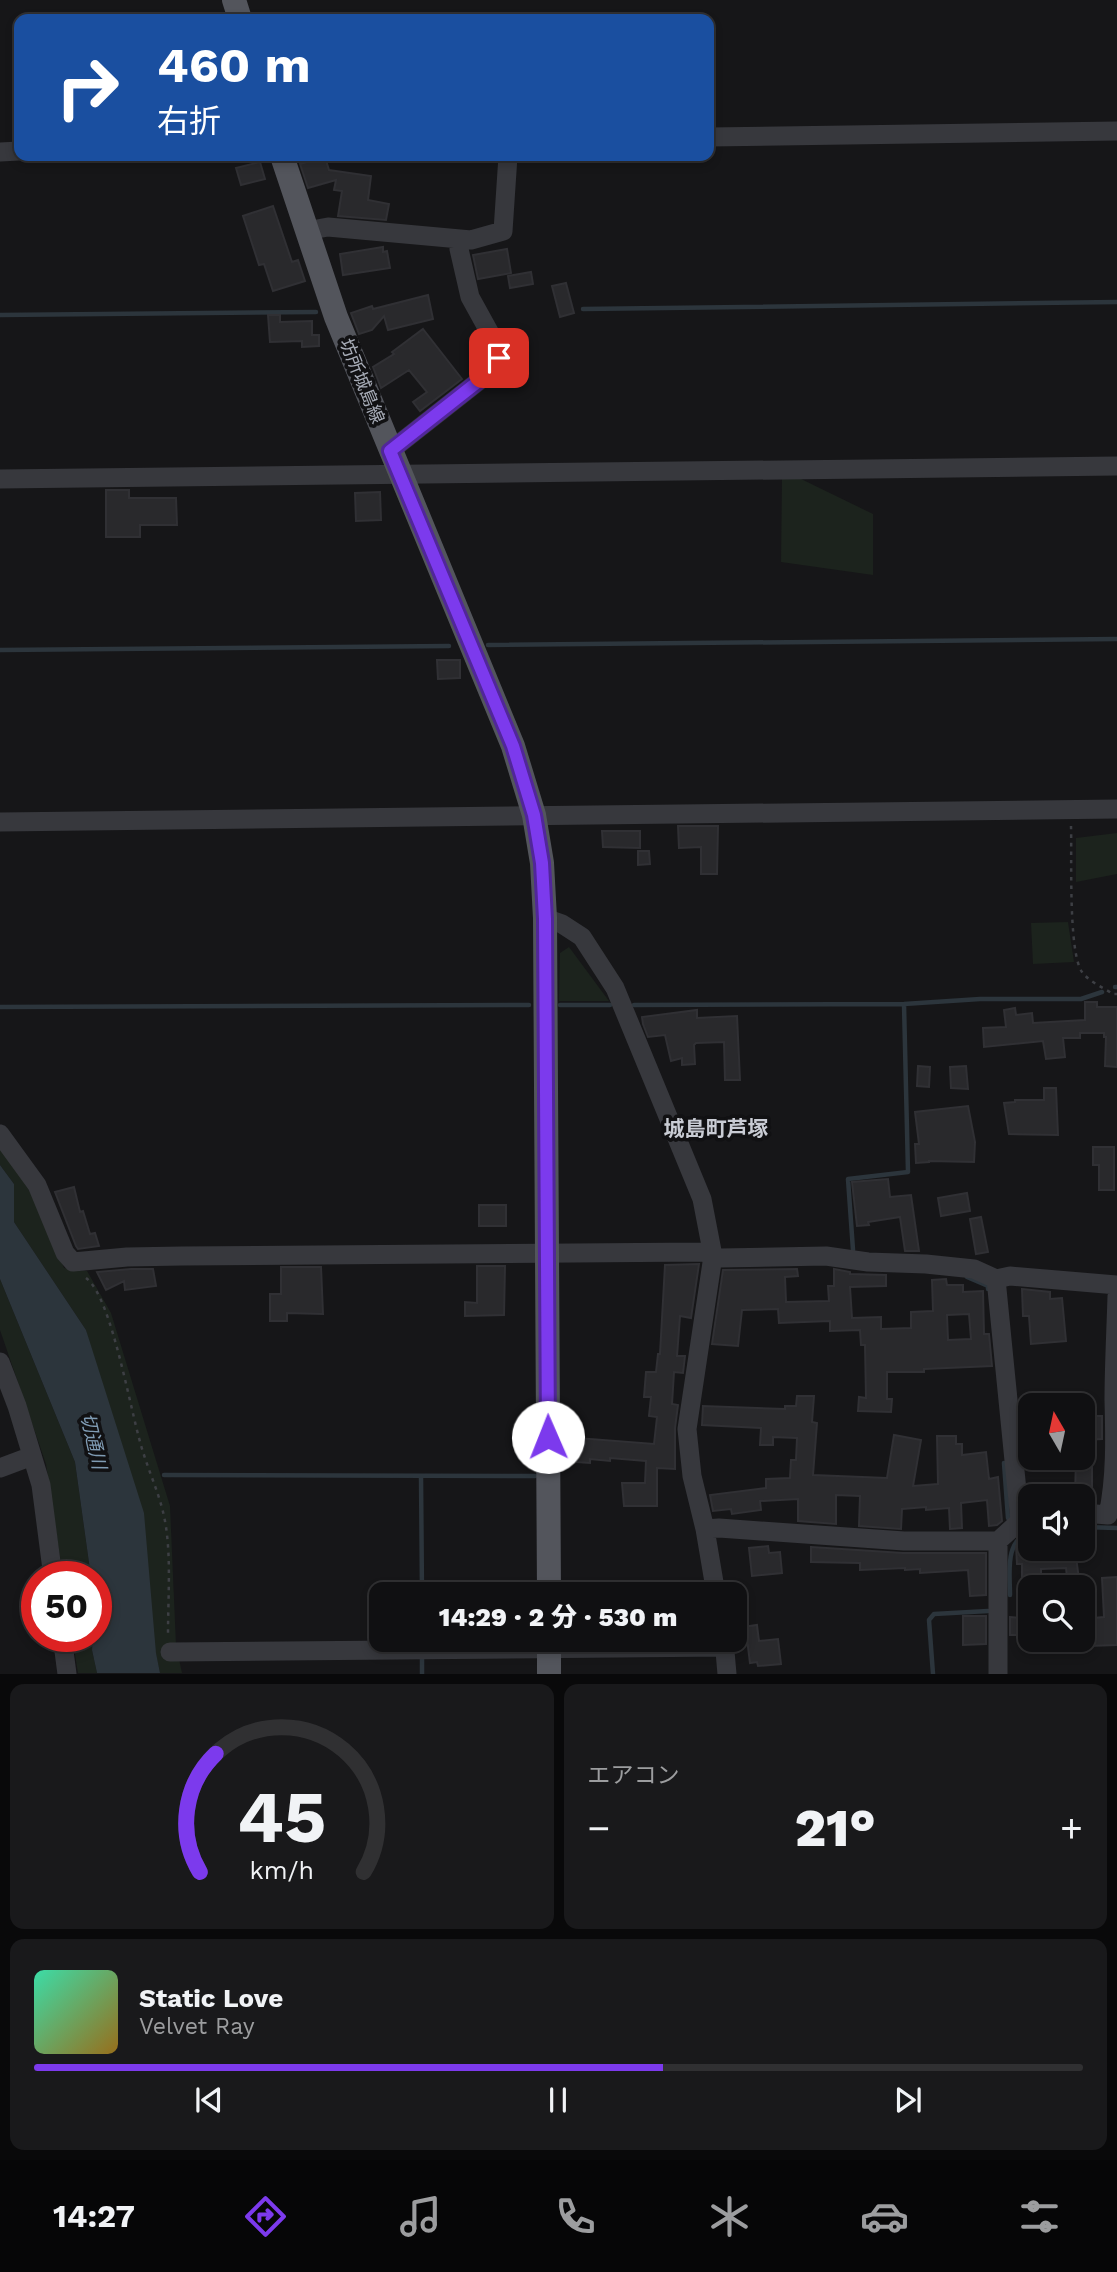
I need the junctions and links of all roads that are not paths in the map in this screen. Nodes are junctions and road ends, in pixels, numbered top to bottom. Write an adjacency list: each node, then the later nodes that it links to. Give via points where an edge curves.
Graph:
1 (1117, 131): 2 (street)
2 (714, 137)
3 (284, 161): 5 (main road, 坊所城島線)
4 (509, 161): 6 (street, via 503,231)
5 (306, 230): 6 (street, via 328,227); 7 (main road, 坊所城島線)
6 (460, 239): 7 (street, via 470,297 499,358 494,369)
7 (390, 451): 9 (main road, 坊所城島線)
8 (1117, 466): 9 (street)
9 (401, 475): 10 (street); 12 (main road, 坊所城島線, via 513,746)
10 (0, 479)
11 (1117, 809): 12 (street)
12 (534, 815): 13 (street); 14 (main road, 坊所城島線)
13 (0, 822)
14 (545, 919): 16 (main road, 坊所城島線); 17 (street, via 562,923 582,937 615,988 702,1199)
15 (0, 1134): 16 (street, via 37,1185 73,1262 182,1255)
16 (546, 1254): 17 (street, via 703,1252); 30 (main road, 坊所城島線)
17 (713, 1256): 18 (street, via 825,1255 974,1269); 27 (street, via 688,1429 692,1476)
18 (996, 1279): 19 (street, via 1010,1276); 24 (street)
19 (1117, 1285)
20 (1117, 1296): 25 (street)
21 (0, 1362): 22 (street)
22 (32, 1455): 23 (street); 29 (street, via 41,1485)
23 (0, 1468)
24 (1021, 1484)
25 (1112, 1517)
26 (1018, 1525): 28 (street)
27 (705, 1529): 28 (street, via 904,1541); 31 (street)
28 (998, 1541): 40 (street)
29 (51, 1561)
30 (549, 1582)
31 (714, 1582)
32 (369, 1648): 34 (street)
33 (64, 1652): 37 (street)
34 (170, 1652)
35 (549, 1652): 38 (main road)
36 (725, 1652): 39 (street)
37 (67, 1674)
38 (549, 1674)
39 (727, 1674)
40 (998, 1674)

